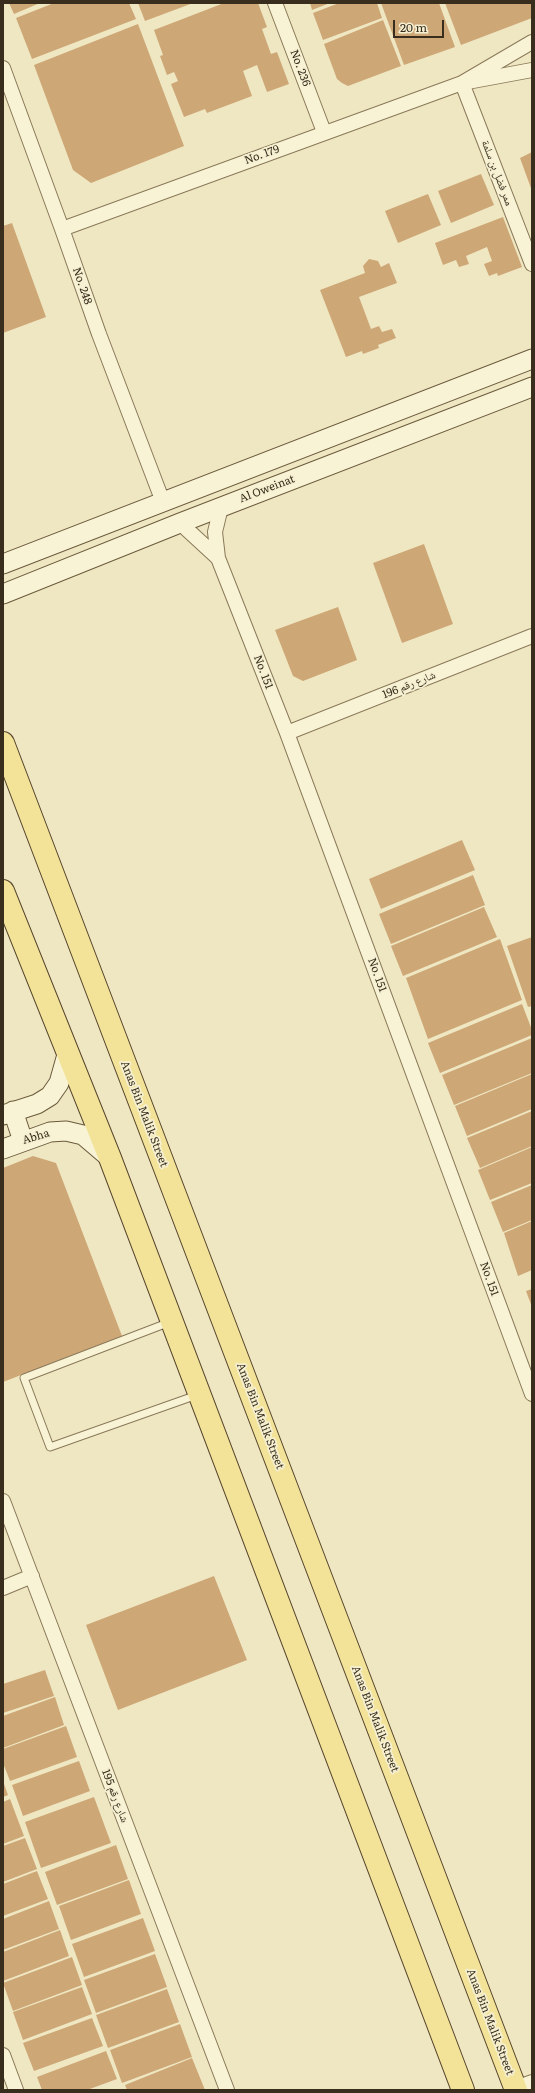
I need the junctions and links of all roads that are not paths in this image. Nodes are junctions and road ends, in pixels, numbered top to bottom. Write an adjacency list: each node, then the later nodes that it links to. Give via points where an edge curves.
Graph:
1 (275, 3): 6 (street, No. 236)
2 (532, 42): 5 (street, No. 179)
3 (3, 68): 7 (street, No. 248)
4 (532, 70): 5 (street, No. 179)
5 (462, 83): 6 (street, No. 179); 8 (street, ممر فضل بن سلمة)
6 (324, 132): 7 (street, No. 179)
7 (62, 229): 11 (street, No. 248)
8 (532, 264)
9 (532, 359): 11 (street)
10 (532, 387): 12 (street, Al Oweinat)
11 (163, 502): 14 (street)
12 (221, 507): 13 (street, Al Oweinat); 15 (street, No. 151, via 215,532)
13 (180, 523): 15 (street, No. 151); 17 (street, Al Oweinat)
14 (33, 551): 16 (street); 17 (street, via 16,565 16,575 22,578)
15 (218, 558): 20 (street, No. 151)
16 (3, 564)
17 (47, 575): 18 (street, Al Oweinat)
18 (3, 594)
19 (532, 636): 20 (street, شارع رقم 196)
20 (287, 733): 30 (street, No. 151)
21 (3, 743): 35 (main road, Anas Bin Malik Street)
22 (4, 894): 23 (main road)
23 (68, 1051): 24 (street, via 59,1083 50,1096 37,1104); 27 (main road)
24 (8, 1113): 25 (street)
25 (23, 1141): 26 (street, Abha); 27 (street, Abha, via 50,1132 66,1131 83,1135)
26 (3, 1149)
27 (110, 1158): 28 (main road)
28 (172, 1321): 29 (main road); 29 (lane, via 24,1378 50,1447)
29 (200, 1394): 38 (main road)
30 (532, 1394)
31 (3, 1501): 32 (street, شارع رقم 195)
32 (32, 1576): 33 (street); 37 (street, شارع رقم 195)
33 (3, 1588)
34 (3, 2055): 36 (street)
35 (521, 2087)
36 (16, 2090)
37 (227, 2090)
38 (463, 2090)

